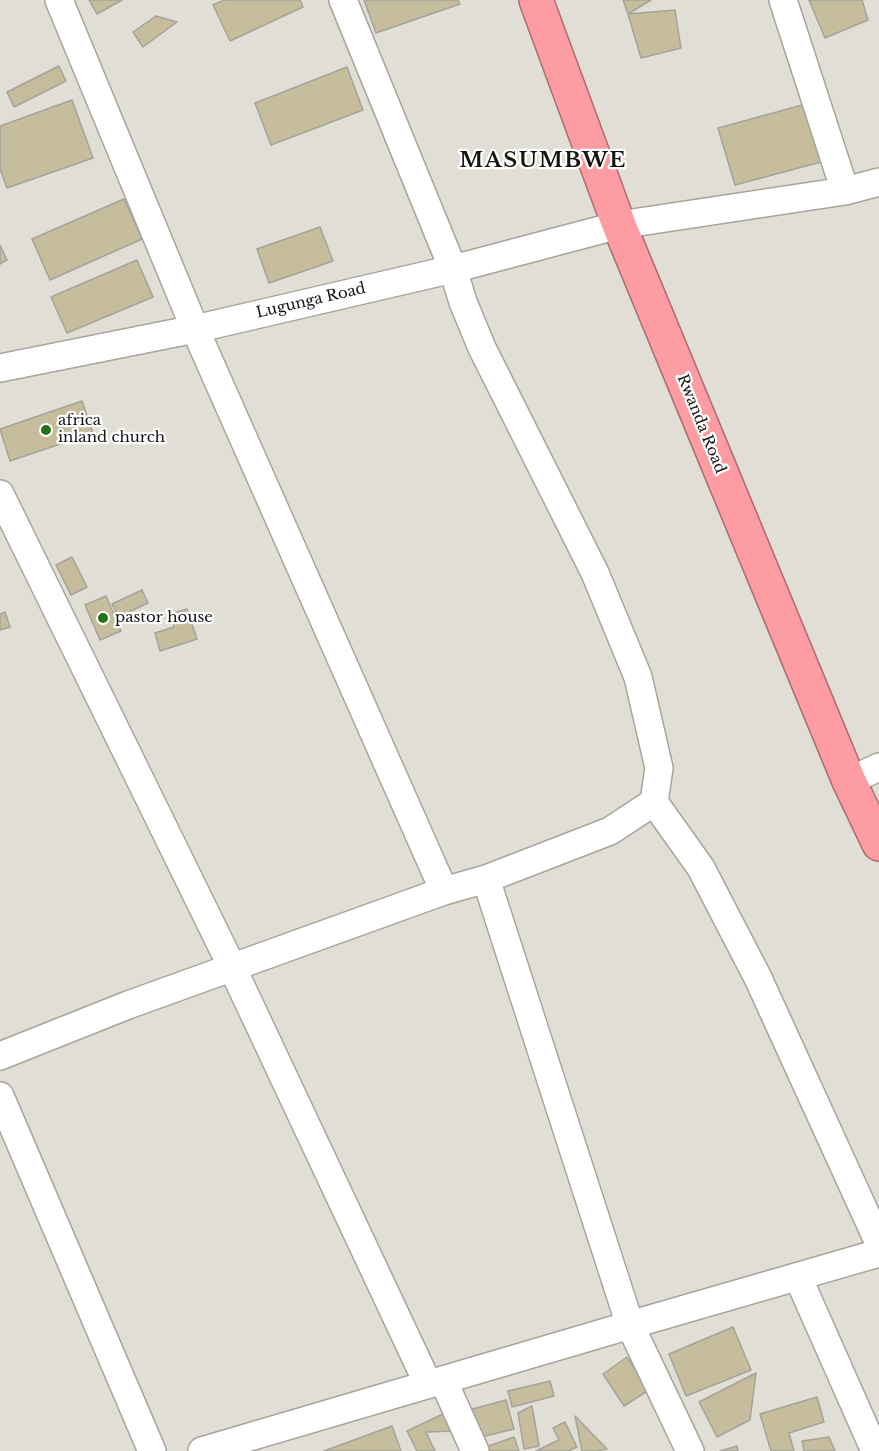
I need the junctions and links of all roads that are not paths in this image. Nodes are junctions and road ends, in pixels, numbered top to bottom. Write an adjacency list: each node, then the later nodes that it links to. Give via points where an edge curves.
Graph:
1 (59, 0): 9 (street)
2 (343, 0): 8 (street)
3 (536, 0): 7 (highway, Rwanda Road)
4 (783, 0): 6 (street)
5 (879, 182): 6 (street, Lugunga Road)
6 (845, 191): 7 (street, Lugunga Road)
7 (619, 225): 8 (street, Lugunga Road); 13 (highway, Rwanda Road)
8 (453, 268): 9 (street, Lugunga Road); 14 (street, via 483,348 596,573 638,676 659,768)
9 (195, 329): 10 (street, Lugunga Road); 17 (street)
10 (0, 368)
11 (0, 494): 18 (street)
12 (879, 766): 13 (street)
13 (849, 782): 15 (highway, Rwanda Road)
14 (654, 802): 16 (street, via 610,831); 21 (street, via 701,868 753,968)
15 (879, 844)
16 (486, 879): 17 (street); 24 (street)
17 (444, 891): 18 (street)
18 (232, 968): 19 (street); 25 (street)
19 (0, 1056)
20 (0, 1096): 26 (street)
21 (879, 1243)
22 (879, 1253): 23 (street)
23 (798, 1277): 24 (street); 30 (street)
24 (630, 1325): 25 (street); 29 (street)
25 (435, 1382): 27 (street); 28 (street)
26 (152, 1451)
27 (202, 1451)
28 (475, 1451)
29 (690, 1451)
30 (875, 1451)

